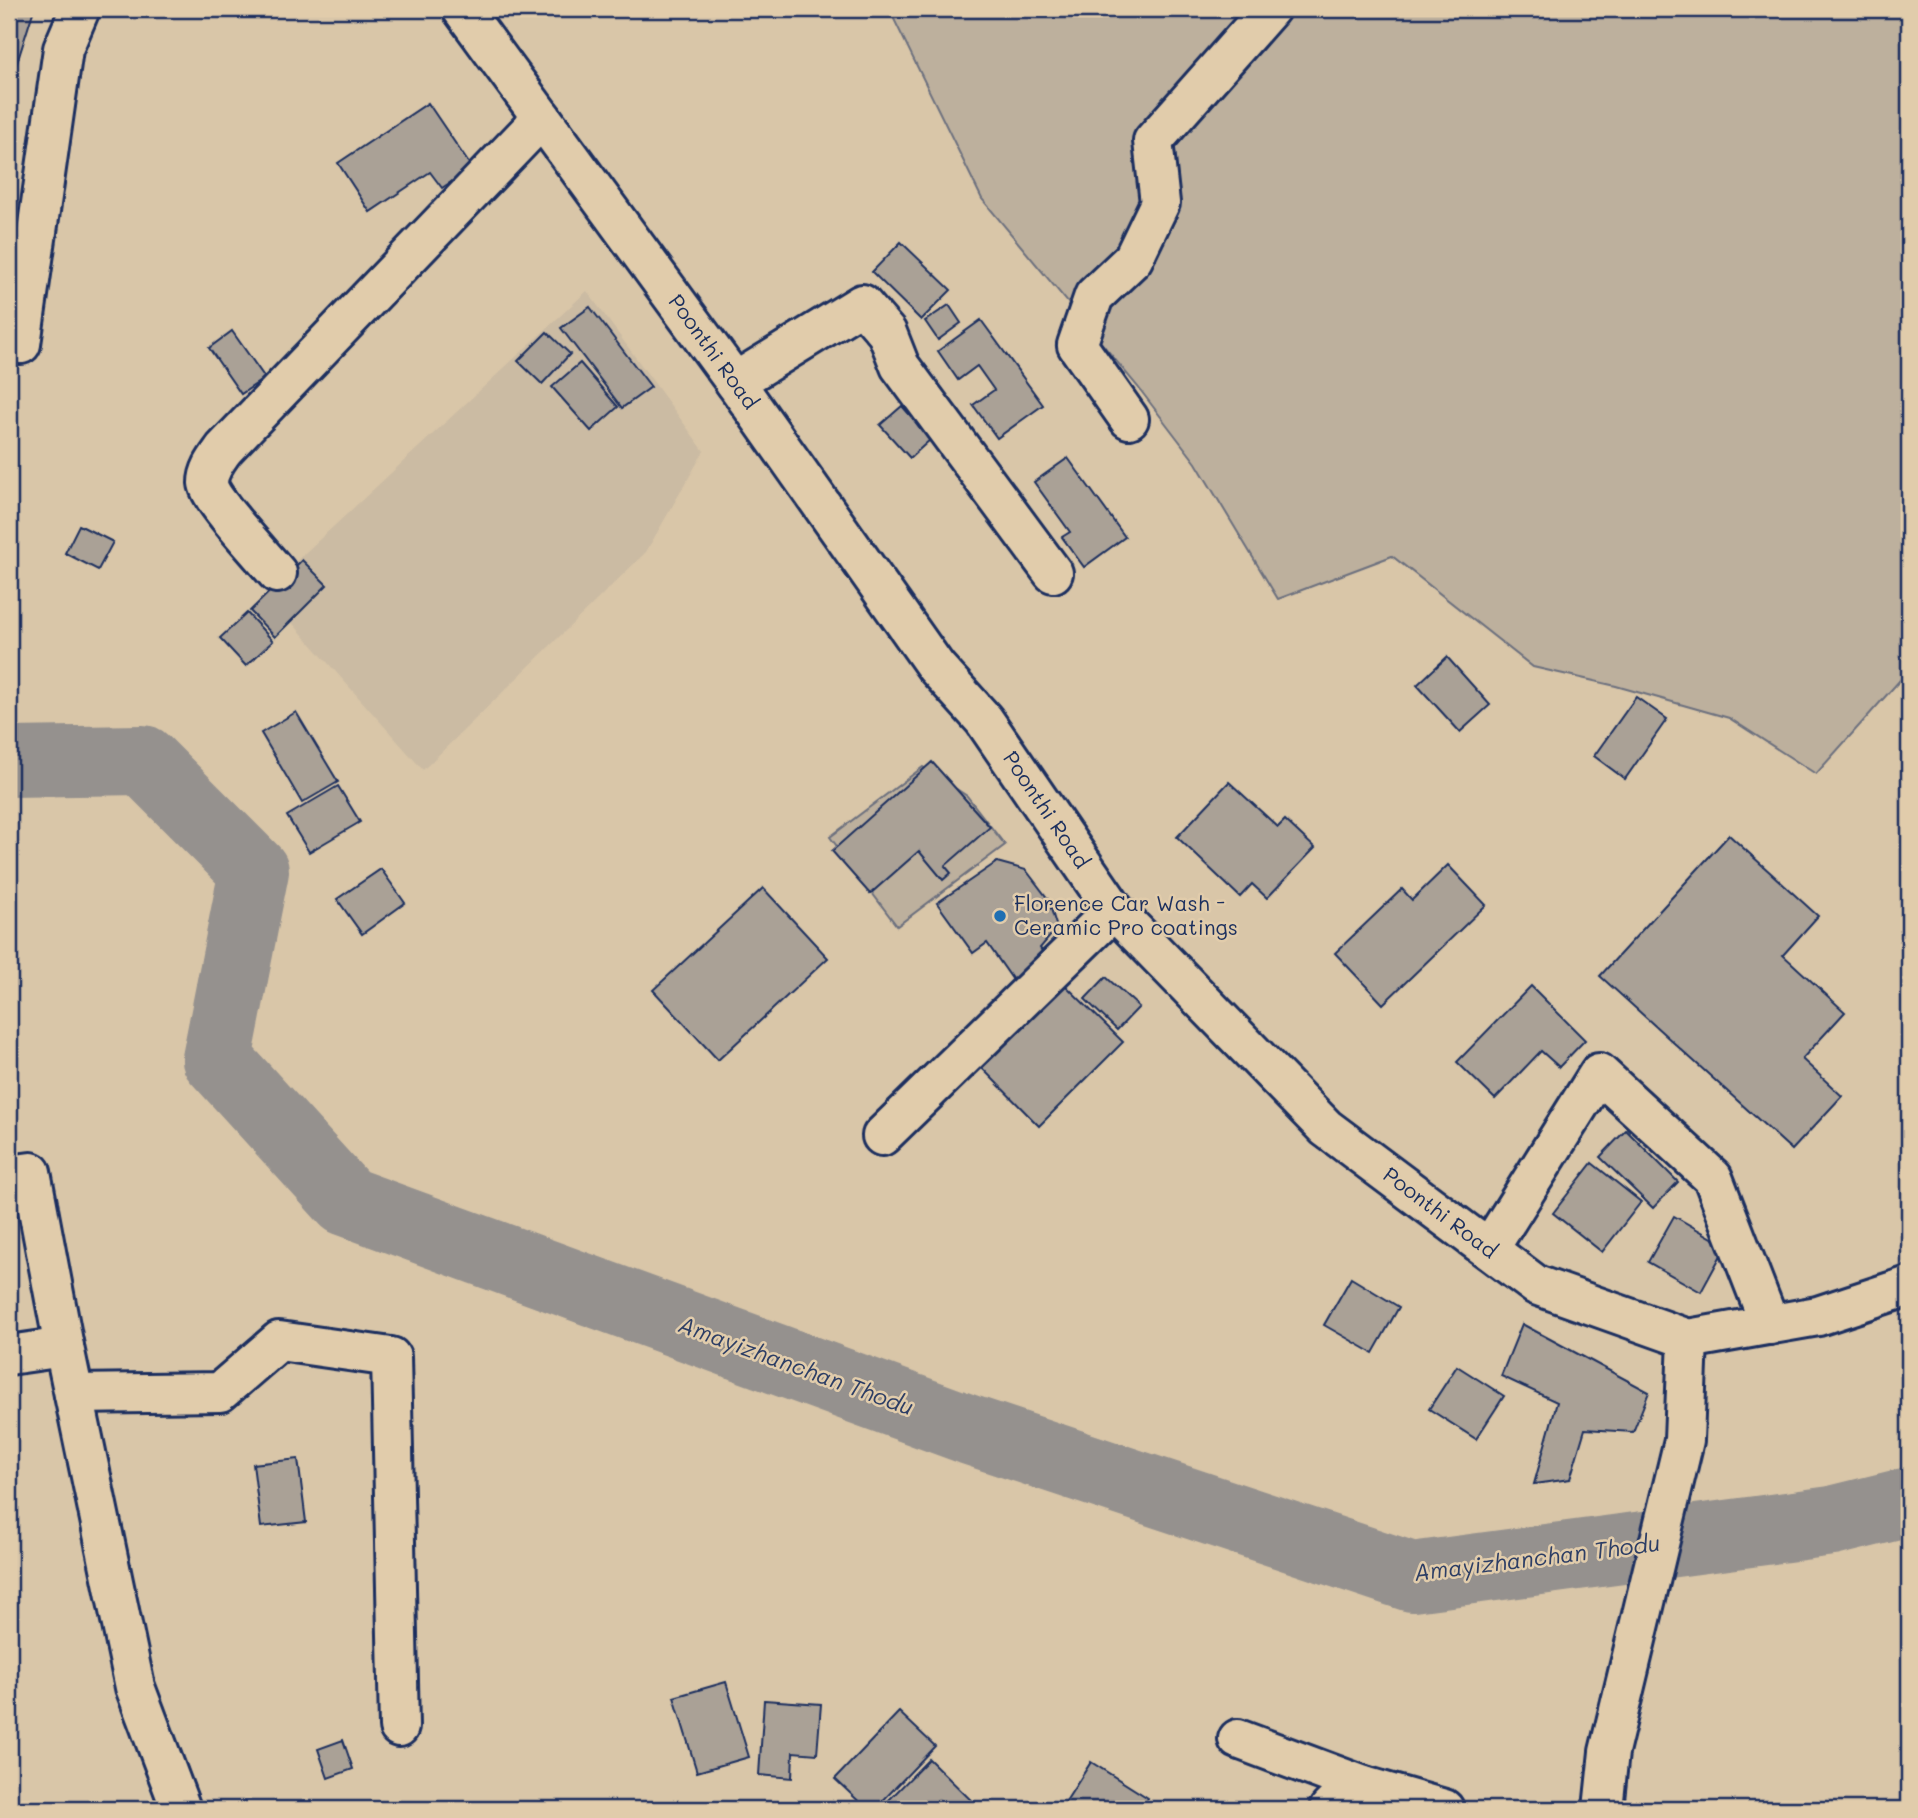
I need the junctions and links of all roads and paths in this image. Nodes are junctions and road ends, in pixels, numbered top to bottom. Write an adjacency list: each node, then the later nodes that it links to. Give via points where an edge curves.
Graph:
1 (80, 9): 5 (street, via 64,49)
2 (462, 9): 4 (street, Poonthi Road)
3 (1270, 9): 7 (street, via 1153,141 1160,203 1133,259 1094,296 1081,333 1077,345)
4 (542, 118): 6 (street, Poonthi Road); 8 (street, via 224,449 211,468 208,485 216,500)
5 (21, 344)
6 (735, 382): 9 (street, via 862,304 887,333 900,366); 10 (street, Poonthi Road, via 936,667 984,720)
7 (1129, 419)
8 (277, 573)
9 (1053, 573)
10 (1114, 910): 11 (street); 13 (street, Poonthi Road, via 1326,1128)
11 (882, 1136)
12 (9, 1175): 17 (street, via 31,1172)
13 (1489, 1249): 15 (street, via 1599,1073 1713,1178); 16 (street, Poonthi Road, via 1536,1285)
14 (1909, 1286): 15 (street, Poonthi Road, via 1818,1316)
15 (1770, 1325): 16 (street, Poonthi Road)
16 (1688, 1339): 26 (street, via 1684,1440 1609,1752)
17 (64, 1347): 18 (street); 19 (street)
18 (9, 1355)
19 (74, 1394): 20 (street, via 220,1392 279,1341 391,1357); 23 (street, via 135,1687)
20 (399, 1727)
21 (1238, 1739): 22 (street)
22 (1364, 1786): 24 (street, via 1346,1793); 25 (street)
23 (181, 1809)
24 (1329, 1809)
25 (1444, 1809)
26 (1603, 1809)

